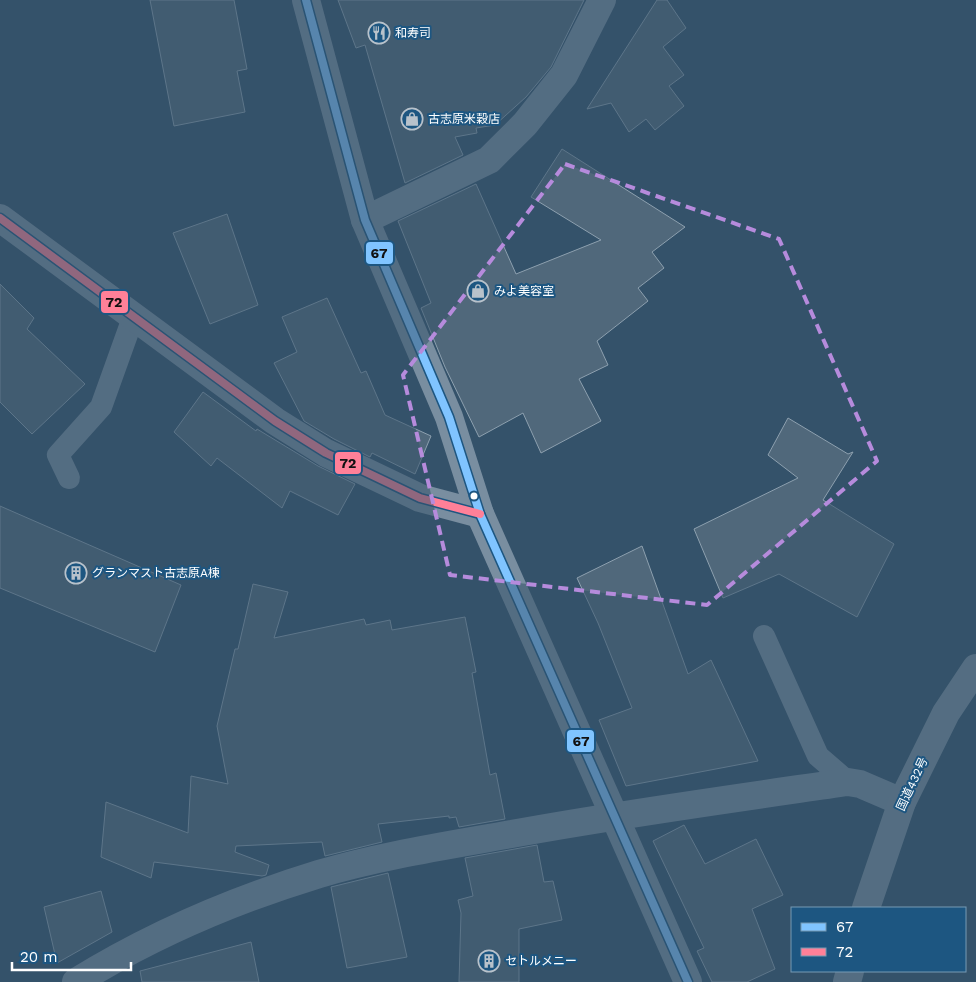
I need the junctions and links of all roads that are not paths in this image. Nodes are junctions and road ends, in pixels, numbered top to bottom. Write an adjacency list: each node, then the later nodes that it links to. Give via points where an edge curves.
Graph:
1 (306, 0): 4 (street)
2 (602, 0): 4 (street, via 564,75 525,124 488,160)
3 (0, 218): 5 (street)
4 (365, 220): 7 (street, via 449,417)
5 (134, 315): 6 (lane, via 101,407 58,455); 7 (street, via 275,421 326,453 420,498)
6 (69, 478)
7 (480, 514): 12 (street)
8 (764, 636): 10 (lane, via 818,756)
9 (976, 668): 11 (highway, 国道432号, via 946,713)
10 (848, 782): 11 (street); 12 (street)
11 (902, 802): 13 (highway, 国道432号)
12 (613, 816): 14 (street, via 415,852 320,874 183,924); 15 (street)
13 (866, 907)
14 (76, 982)
15 (688, 982)

